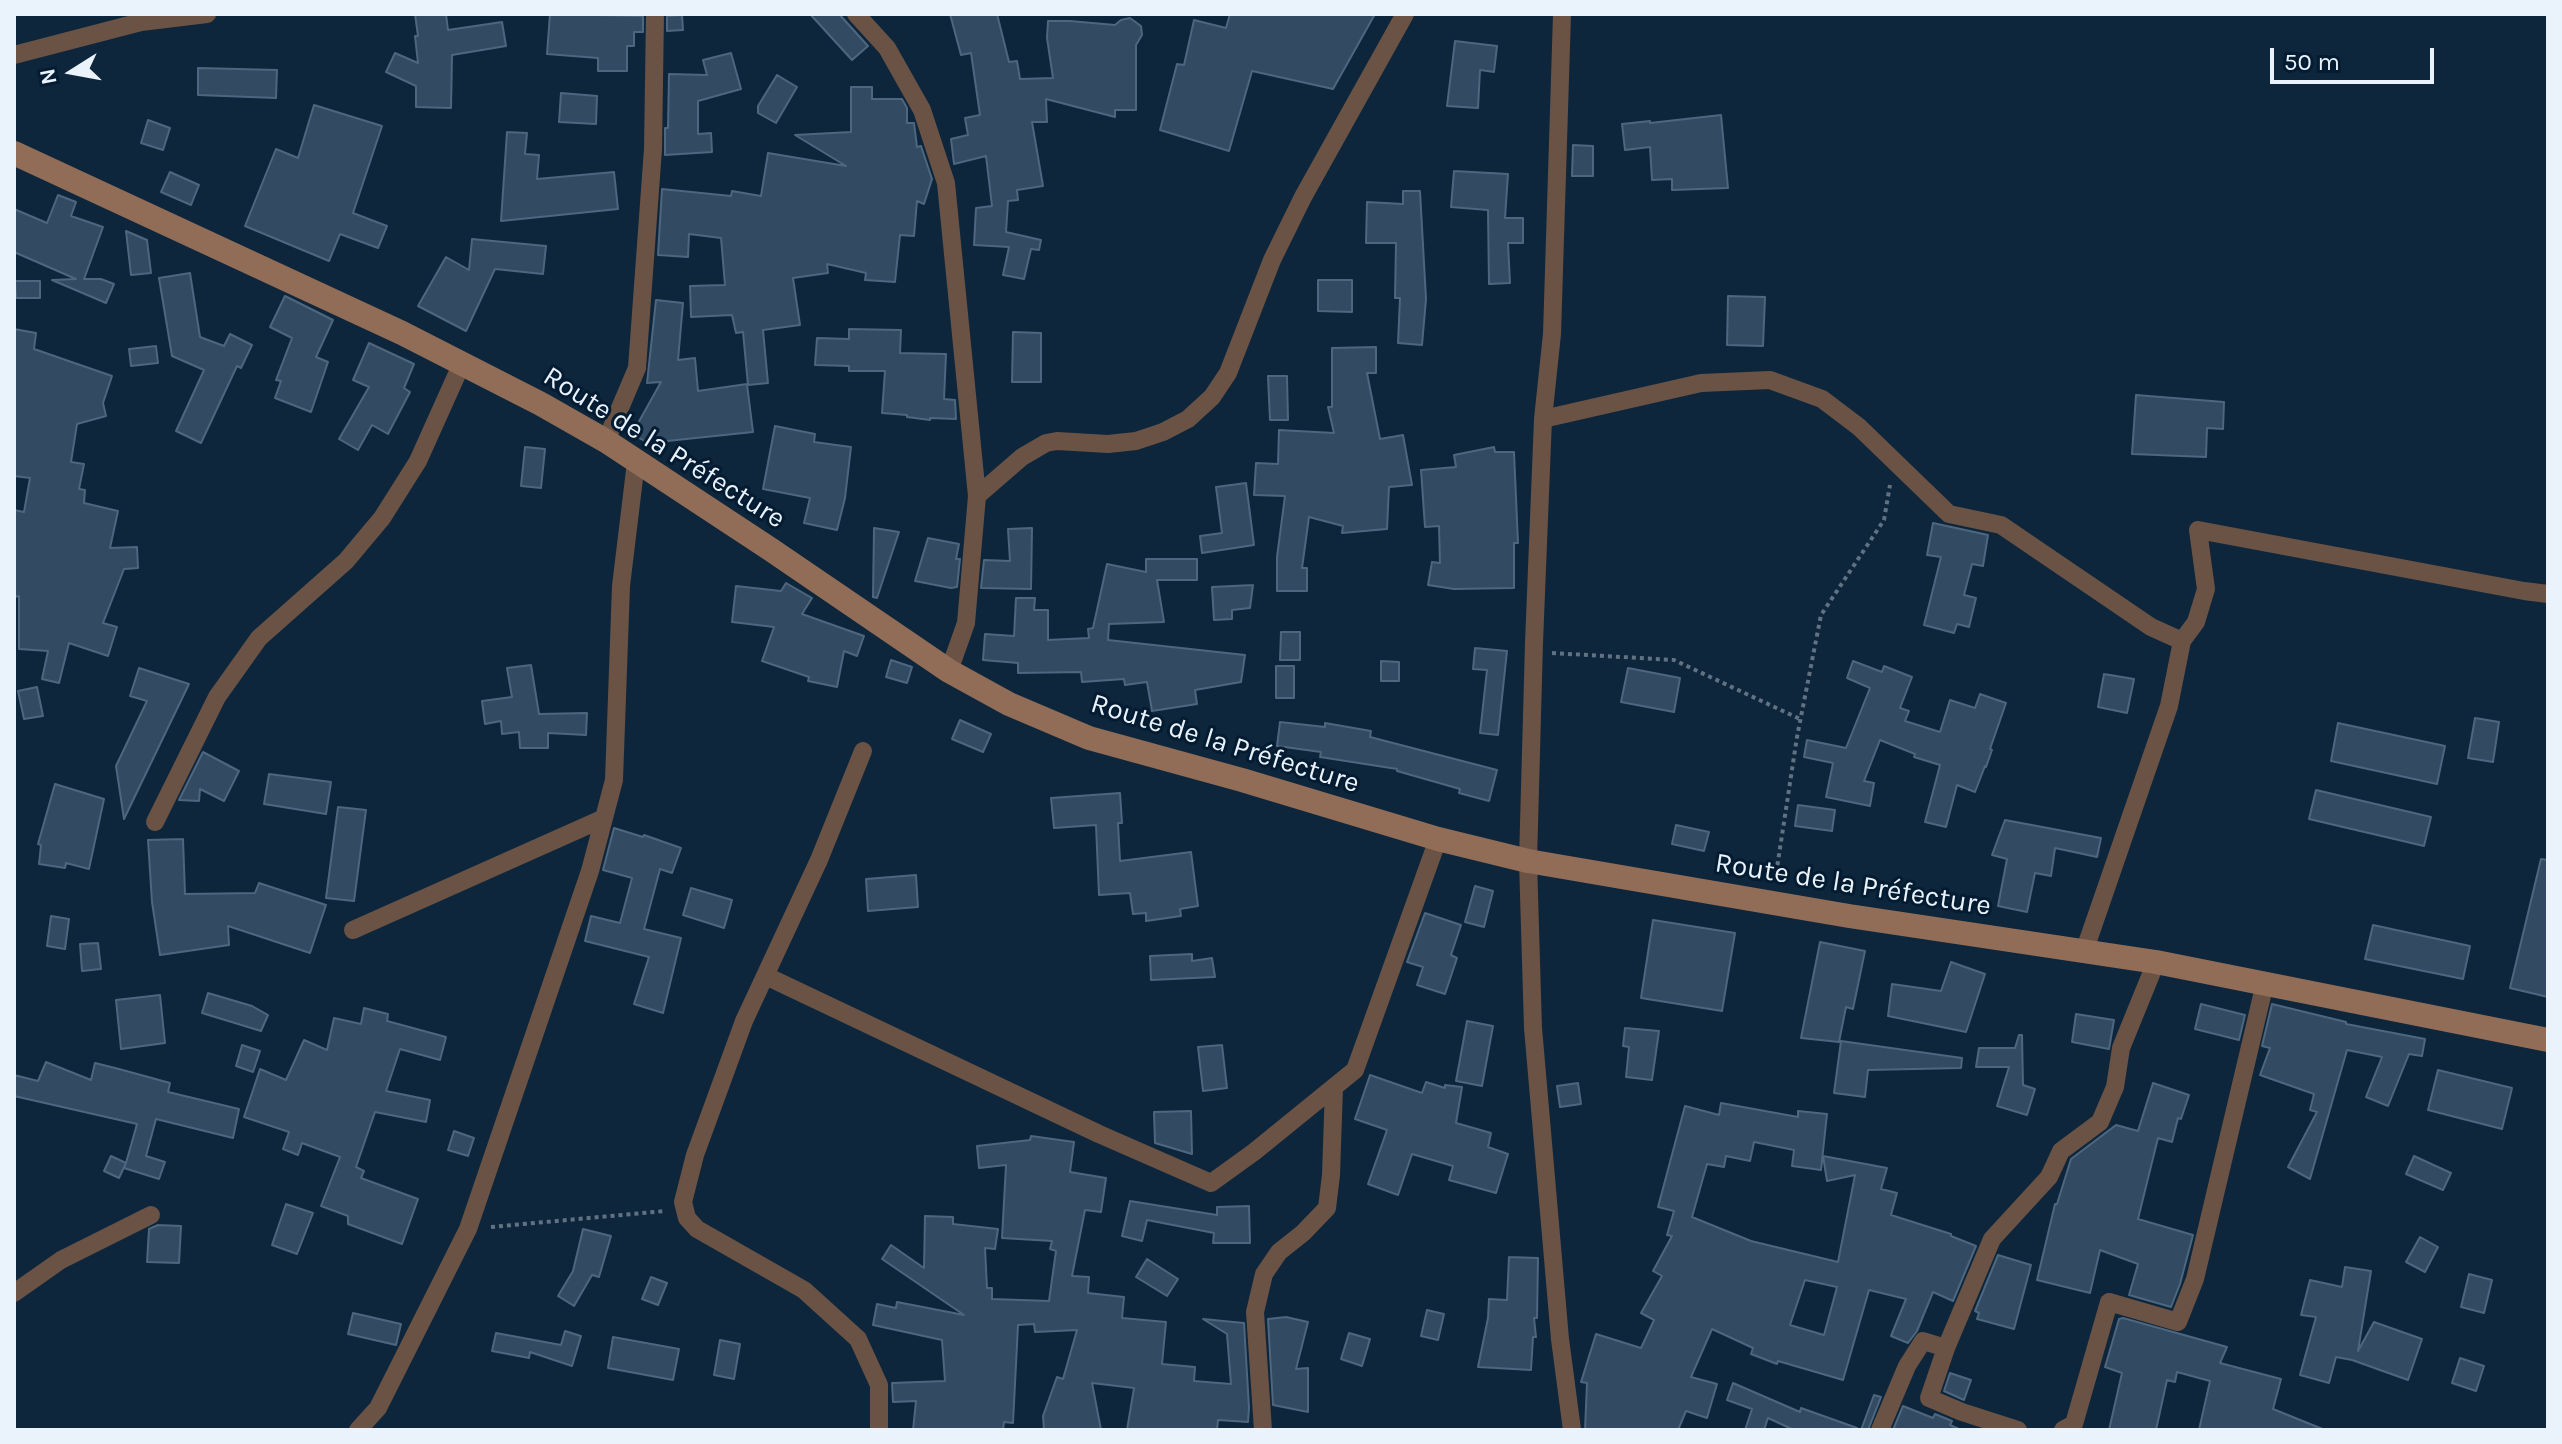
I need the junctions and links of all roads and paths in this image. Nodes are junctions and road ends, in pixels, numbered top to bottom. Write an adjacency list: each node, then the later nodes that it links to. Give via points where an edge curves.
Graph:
1 (207, 14): 6 (street, via 141,22)
2 (655, 14): 10 (street, via 653,149 637,368)
3 (856, 14): 13 (street, via 887,48 922,110 946,183)
4 (1405, 14): 13 (street, via 1303,197 1228,373 1212,397 1188,419 1136,441 1046,443)
5 (1562, 14): 9 (street, via 1552,334)
6 (14, 55)
7 (14, 153): 8 (street, Route de la Préfecture)
8 (462, 363): 10 (street, Route de la Préfecture); 21 (street, via 418,461 382,518 346,561 259,638 217,697)
9 (1543, 419): 11 (street, via 1701,383 1770,380 1822,399); 16 (street)
10 (606, 441): 12 (street, Route de la Préfecture)
11 (1894, 459): 15 (street, via 1949,514 2001,525 2151,627); 18 (path, via 1884,520 1821,615)
12 (636, 462): 17 (street, Route de la Préfecture); 20 (street, via 621,586 614,780)
13 (977, 496): 17 (street, via 966,623)
14 (2548, 594): 15 (street, via 2198,530 2206,589 2196,622)
15 (2182, 641): 26 (street, via 2169,706)
16 (1533, 652): 18 (path, via 1674,660); 23 (street)
17 (949, 671): 22 (street, Route de la Préfecture, via 1089,738)
18 (1800, 719): 24 (path)
19 (863, 751): 28 (street)
20 (602, 819): 25 (street); 34 (street, via 566,945)
21 (155, 822)
22 (1438, 839): 23 (street, Route de la Préfecture); 31 (street, via 1355,1070)
23 (1528, 861): 24 (street, Route de la Préfecture); 40 (street, via 1533,1028)
24 (1772, 903): 26 (street, Route de la Préfecture)
25 (353, 930)
26 (2084, 952): 27 (street, Route de la Préfecture)
27 (2156, 962): 29 (street, Route de la Préfecture); 36 (street, via 2121,1048 2115,1087 2100,1122 2061,1151 2049,1177 1992,1239)
28 (766, 976): 31 (street, via 1211,1183); 32 (street, via 695,1155)
29 (2265, 983): 30 (street, Route de la Préfecture); 43 (street, via 2195,1279 2178,1322 2109,1302 2074,1424)
30 (2548, 1040)
31 (1334, 1087): 39 (street, via 1327,1208 1279,1252 1264,1274 1255,1312)
32 (684, 1209): 34 (path); 38 (street, via 697,1229 804,1290 858,1339 879,1385)
33 (151, 1215): 35 (street, via 61,1260)
34 (468, 1229): 37 (street, via 378,1408)
35 (14, 1293)
36 (1946, 1348): 41 (street, via 1923,1341); 42 (street, via 1929,1398)
37 (358, 1430)
38 (879, 1430)
39 (1263, 1430)
40 (1572, 1430)
41 (1880, 1430)
42 (2018, 1430)
43 (2063, 1430)

